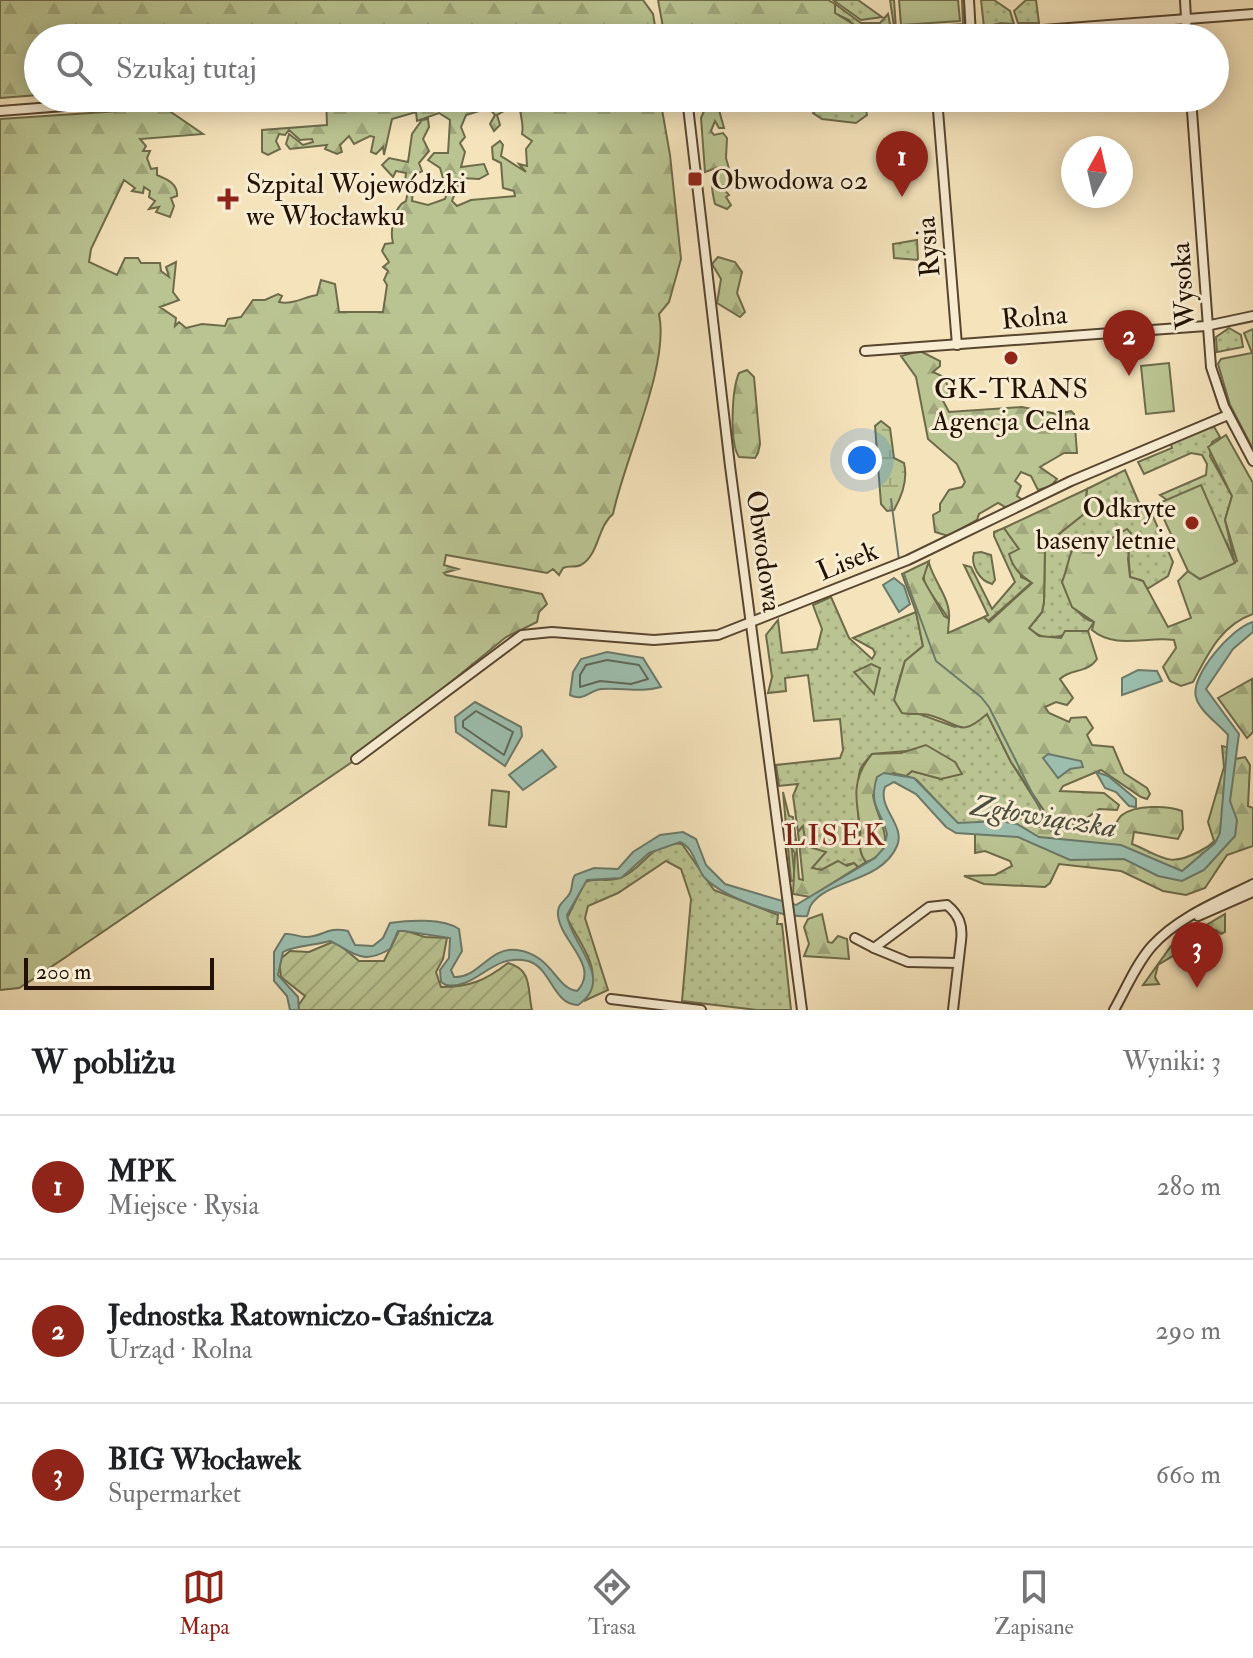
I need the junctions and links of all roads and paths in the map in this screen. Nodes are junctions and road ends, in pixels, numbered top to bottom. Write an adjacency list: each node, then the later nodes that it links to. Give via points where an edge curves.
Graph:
1 (969, 0): 5 (street)
2 (1185, 0): 4 (street)
3 (1253, 14): 4 (street)
4 (1186, 19): 6 (street); 7 (street)
5 (970, 24)
6 (1119, 24)
7 (1186, 24)
8 (24, 109): 9 (street)
9 (0, 111)
10 (689, 112): 19 (street, Obwodowa)
11 (938, 112): 15 (street, Rysia)
12 (1192, 112): 14 (street, Wysoka)
13 (1253, 316): 14 (street, Rolna)
14 (1206, 326): 15 (street, Rolna); 17 (street, Wysoka, via 1214,378)
15 (957, 345): 16 (street, Rolna)
16 (865, 351)
17 (1228, 415): 18 (street, Wysoka); 19 (street, Lisek, via 1071,481 908,560)
18 (1253, 461)
19 (753, 623): 20 (street, Lisek, via 689,639 522,635); 29 (street, Obwodowa)
20 (356, 759)
21 (1253, 884): 23 (street)
22 (1253, 892): 23 (street)
23 (1186, 919): 31 (street, via 1148,951)
24 (855, 938): 25 (street)
25 (874, 948): 26 (street, via 908,962); 26 (street, via 929,907 942,904 961,923)
26 (958, 963): 30 (street)
27 (611, 999): 28 (street)
28 (701, 1010)
29 (802, 1010)
30 (953, 1010)
31 (1114, 1010)

